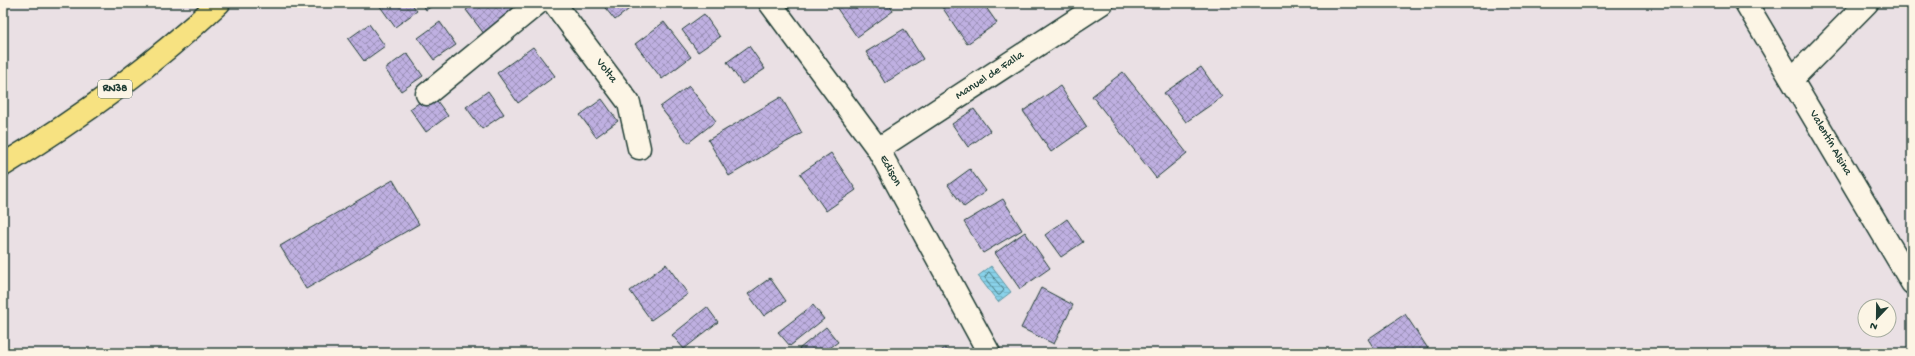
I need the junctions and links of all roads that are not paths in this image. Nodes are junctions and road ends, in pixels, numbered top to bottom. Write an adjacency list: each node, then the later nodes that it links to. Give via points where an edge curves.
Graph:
1 (219, 3): 12 (main road, RN38, via 192,28 103,98)
2 (538, 3): 9 (street)
3 (554, 3): 10 (street, Volta, via 630,103)
4 (770, 3): 11 (street, Edison)
5 (1102, 3): 11 (street, Manuel de Falla)
6 (1746, 3): 8 (street, Valentín Alsina)
7 (1867, 3): 8 (street)
8 (1792, 79): 13 (street, Valentín Alsina)
9 (427, 94)
10 (639, 148)
11 (878, 149): 14 (street, Edison)
12 (3, 165)
13 (1912, 283)
14 (989, 353)

